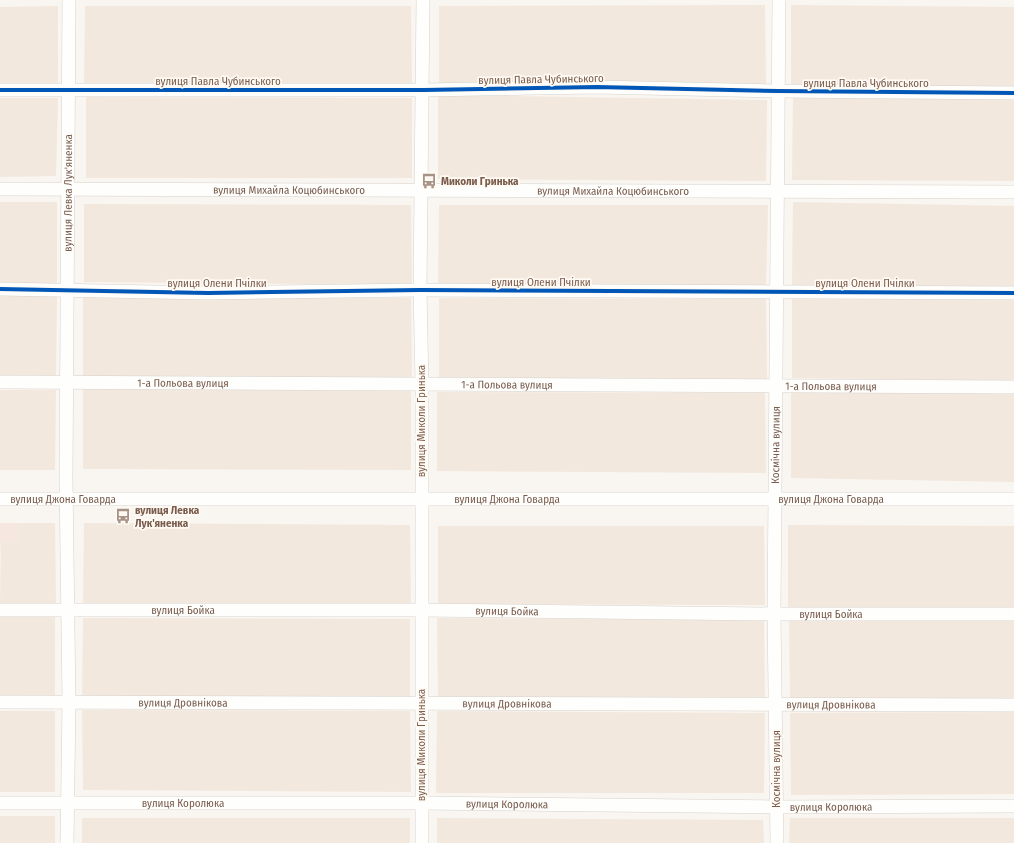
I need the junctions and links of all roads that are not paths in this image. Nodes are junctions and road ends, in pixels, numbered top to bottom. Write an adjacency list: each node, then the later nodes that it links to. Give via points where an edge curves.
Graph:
1 (69, 0): 5 (street, вулиця Левка Лук'яненка)
2 (423, 0): 6 (street, вулиця Миколи Гринька)
3 (779, 0): 7 (street, Космічна вулиця)
4 (0, 90): 5 (street, вулиця Павла Чубинського)
5 (69, 90): 6 (street, вулиця Павла Чубинського); 10 (street, вулиця Левка Лук'яненка)
6 (424, 90): 7 (street, вулиця Павла Чубинського, via 597,87); 11 (street, вулиця Миколи Гринька)
7 (778, 91): 8 (street, вулиця Павла Чубинського); 12 (street, Космічна вулиця)
8 (1014, 93)
9 (0, 190): 10 (street, вулиця Михайла Коцюбинського)
10 (68, 190): 11 (street, вулиця Михайла Коцюбинського); 15 (street, вулиця Левка Лук'яненка)
11 (422, 190): 12 (street, вулиця Михайла Коцюбинського); 16 (street, вулиця Миколи Гринька)
12 (778, 192): 13 (street, вулиця Михайла Коцюбинського); 17 (street, Космічна вулиця)
13 (1014, 192)
14 (0, 289): 15 (street, вулиця Олени Пчілки)
15 (69, 289): 16 (street, вулиця Олени Пчілки, via 208,292); 20 (street, вулиця Левка Лук'яненка)
16 (420, 290): 17 (street, вулиця Олени Пчілки); 21 (street, вулиця Миколи Гринька)
17 (776, 291): 18 (street, вулиця Олени Пчілки); 22 (street, Космічна вулиця)
18 (1014, 293)
19 (0, 382): 20 (street, 1-а Польова вулиця)
20 (68, 383): 21 (street, 1-а Польова вулиця); 26 (street, вулиця Левка Лук'яненка)
21 (422, 383): 22 (street, 1-а Польова вулиця); 28 (street, вулиця Миколи Гринька)
22 (777, 385): 23 (street, 1-а Польова вулиця); 24 (street, Космічна вулиця)
23 (1014, 387)
24 (776, 498): 27 (street, вулиця Джона Говарда); 28 (street, вулиця Джона Говарда); 32 (street, Космічна вулиця)
25 (0, 499): 26 (street, вулиця Джона Говарда)
26 (66, 499): 28 (street, вулиця Джона Говарда); 30 (street, вулиця Левка Лук'яненка)
27 (1014, 499)
28 (421, 500): 31 (street, вулиця Миколи Гринька)
29 (0, 610): 30 (street, вулиця Бойка)
30 (68, 610): 31 (street, вулиця Бойка); 35 (street, вулиця Левка Лук'яненка)
31 (422, 610): 32 (street, вулиця Бойка); 36 (street, вулиця Миколи Гринька)
32 (774, 614): 33 (street, вулиця Бойка); 37 (street, Космічна вулиця)
33 (1014, 614)
34 (0, 702): 35 (street, вулиця Дровнікова)
35 (69, 702): 36 (street, вулиця Дровнікова); 41 (street, вулиця Левка Лук'яненка)
36 (421, 704): 37 (street, вулиця Дровнікова); 40 (street, вулиця Миколи Гринька)
37 (776, 705): 38 (street, вулиця Дровнікова); 43 (street, Космічна вулиця)
38 (1014, 705)
39 (0, 803): 41 (street, вулиця Королюка)
40 (421, 803): 41 (street, вулиця Королюка); 43 (street, вулиця Королюка); 45 (street, вулиця Миколи Гринька)
41 (68, 804): 44 (street, вулиця Левка Лук'яненка)
42 (1014, 806): 43 (street, вулиця Королюка)
43 (776, 807): 46 (street, Космічна вулиця)
44 (67, 843)
45 (422, 843)
46 (776, 843)

